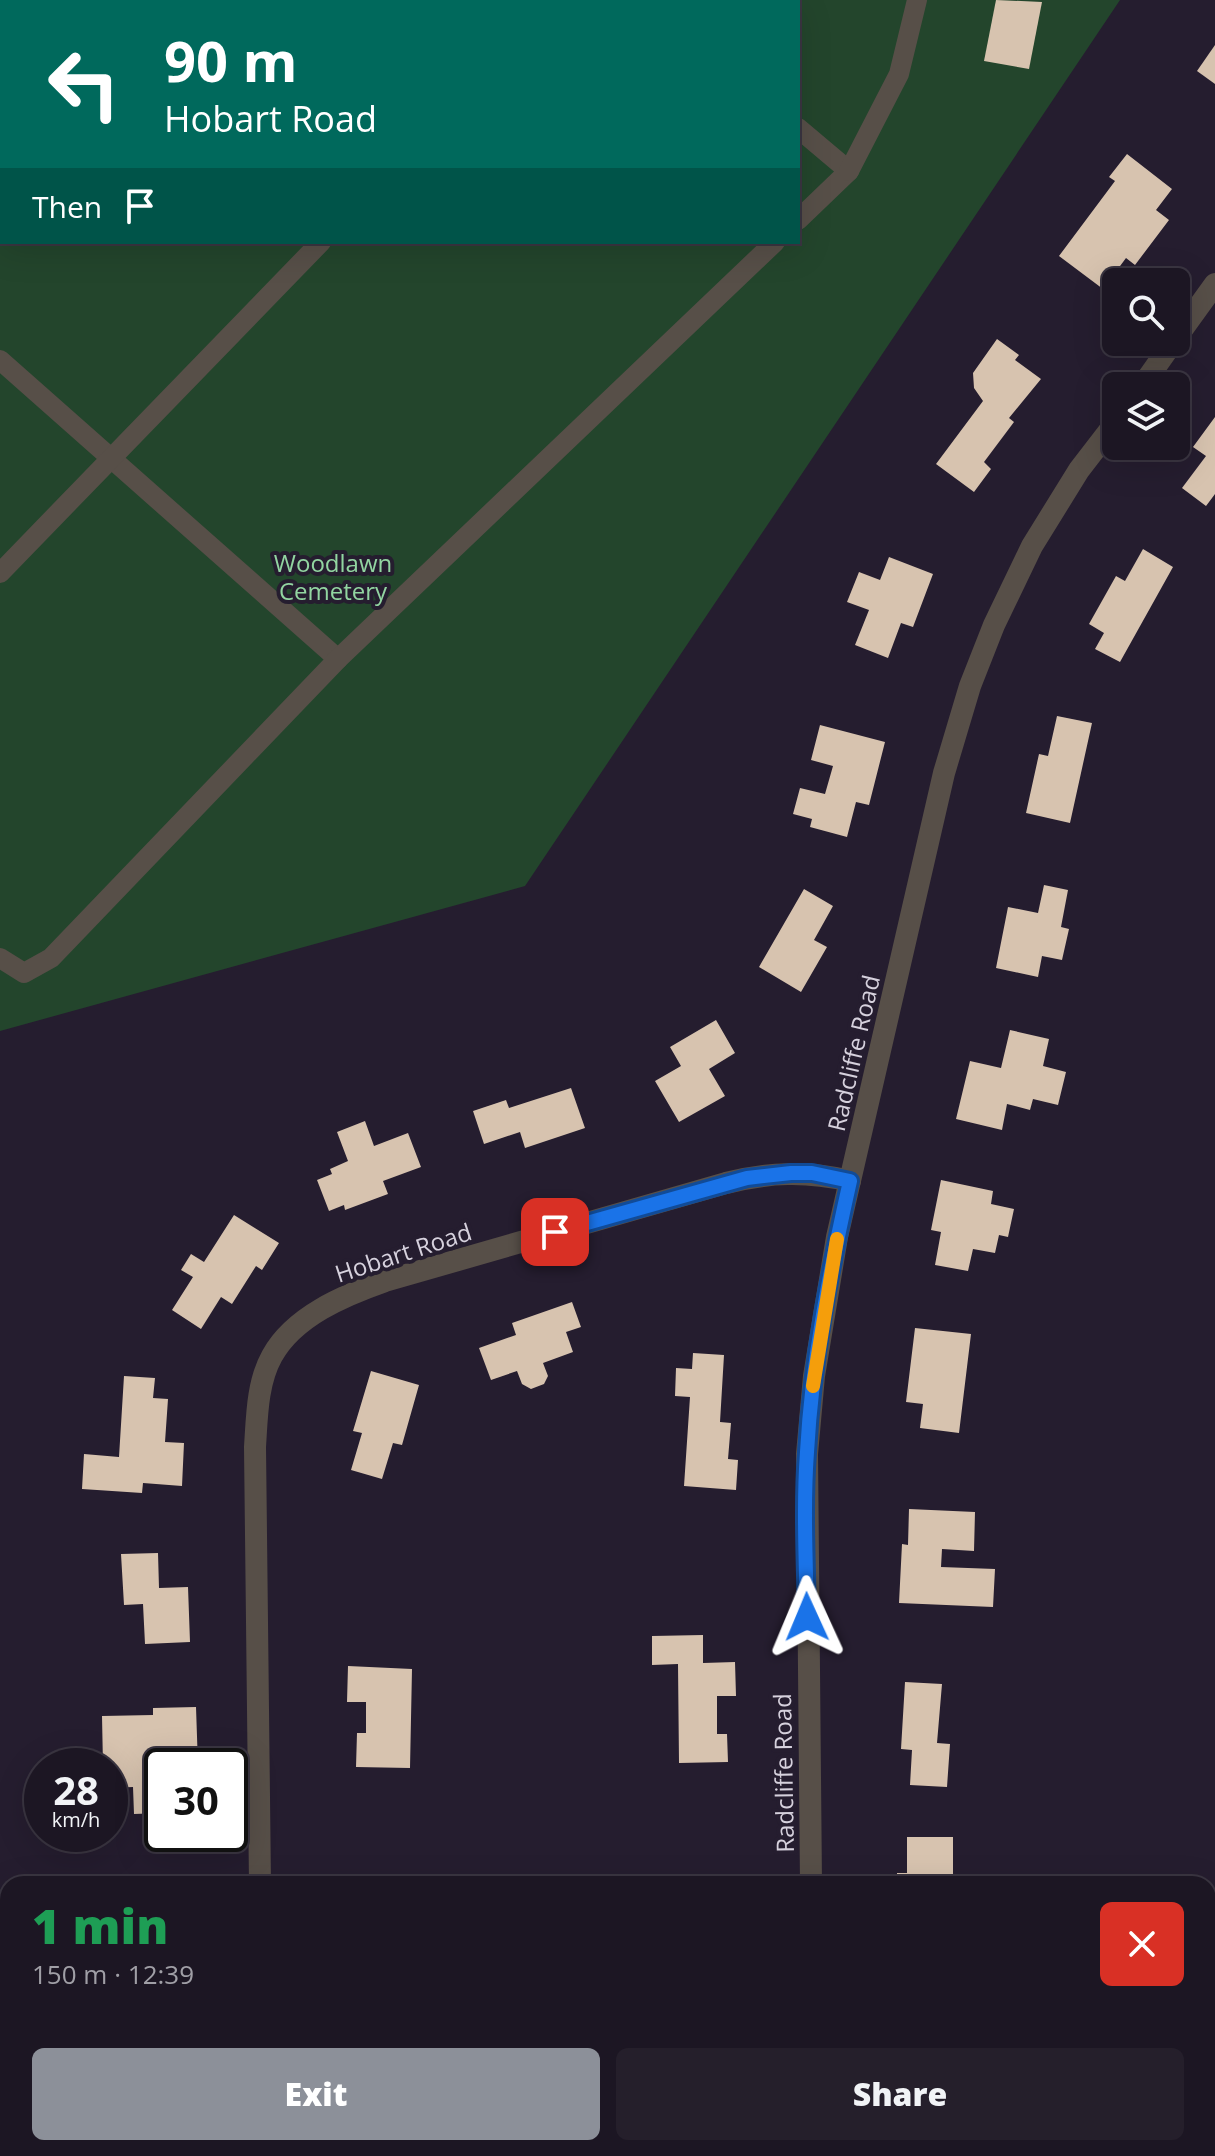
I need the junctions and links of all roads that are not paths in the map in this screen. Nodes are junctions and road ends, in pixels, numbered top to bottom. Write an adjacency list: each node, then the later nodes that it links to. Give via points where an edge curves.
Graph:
1 (917, 0): 3 (lane, via 899,74)
2 (800, 130): 3 (lane)
3 (849, 171): 4 (lane)
4 (800, 218)
5 (319, 244): 11 (lane)
6 (773, 244): 13 (lane)
7 (1215, 284): 8 (street)
8 (1190, 319)
9 (0, 360): 11 (lane)
10 (1102, 440): 15 (street, Radcliffe Road, via 1032,546 970,686 944,773)
11 (112, 458): 12 (lane); 13 (lane)
12 (0, 573)
13 (338, 659): 14 (lane, via 51,958 24,973)
14 (0, 958)
15 (850, 1181): 16 (street, Hobart Road, via 791,1173 726,1183 385,1281 324,1308 284,1338 264,1375 255,1447); 17 (street, Radcliffe Road, via 823,1317 807,1454)
16 (260, 1876)
17 (811, 1876)

